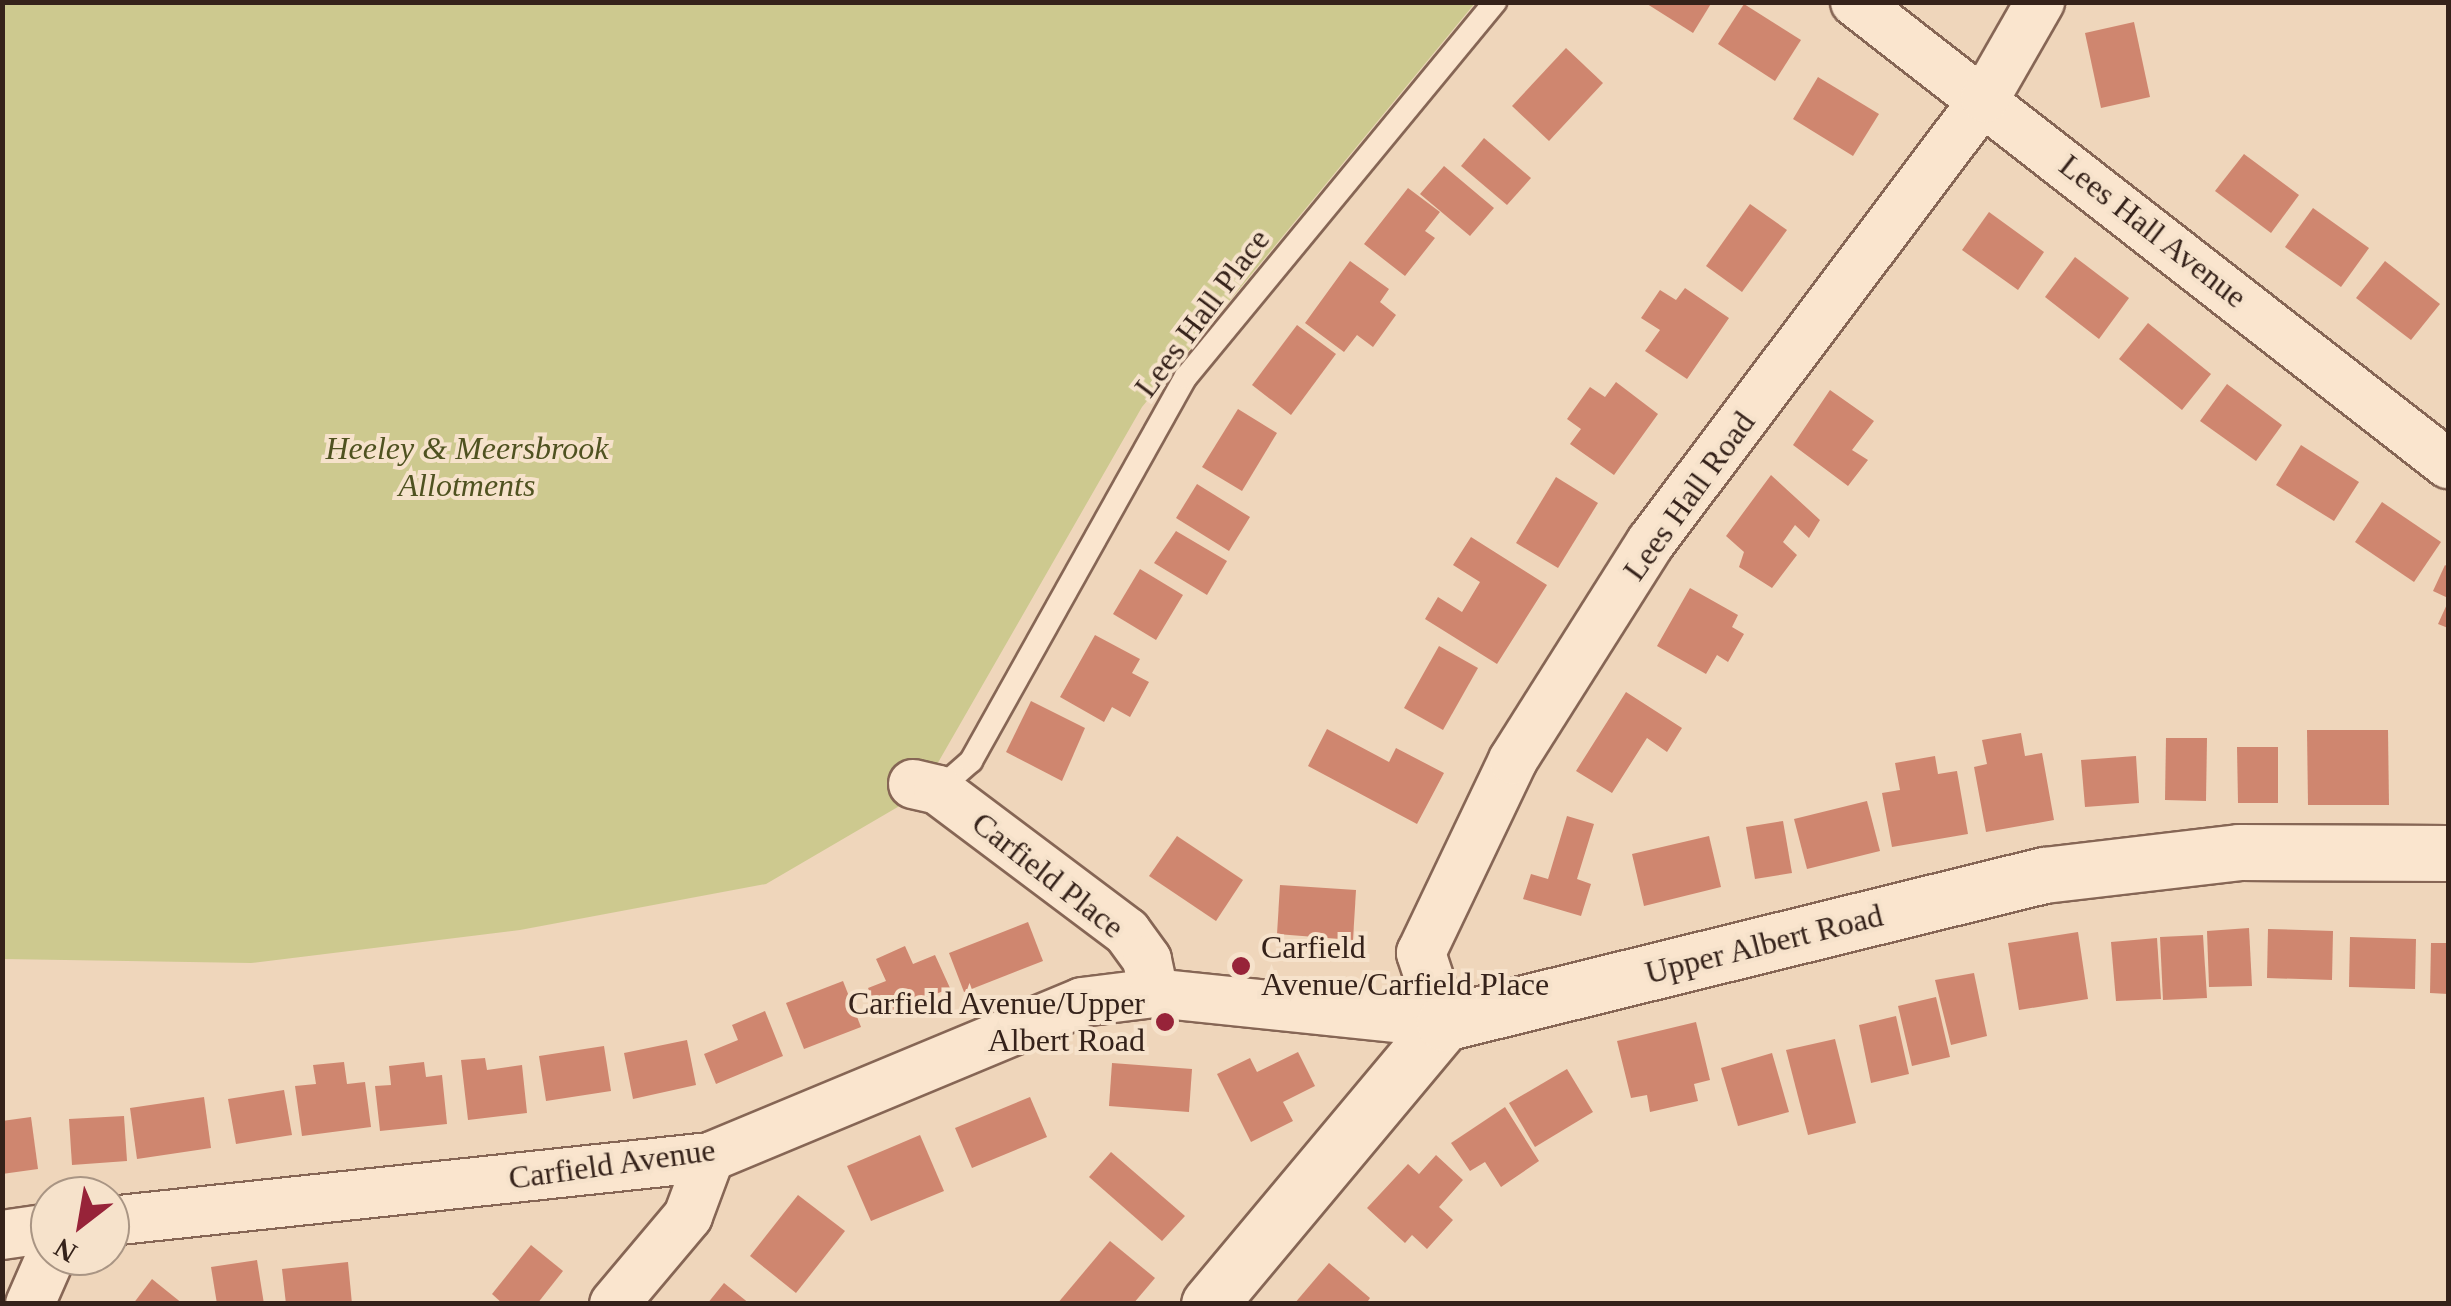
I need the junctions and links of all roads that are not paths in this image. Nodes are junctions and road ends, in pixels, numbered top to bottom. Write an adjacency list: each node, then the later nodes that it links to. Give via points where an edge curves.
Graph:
1 (1495, 2): 6 (lane, Lees Hall Place, via 1186,377 971,761)
2 (1855, 2): 4 (street, Lees Hall Avenue)
3 (2040, 2): 4 (street, Lees Hall Road)
4 (1985, 98): 5 (street, Lees Hall Avenue); 9 (street, Lees Hall Road, via 1651,542 1513,760 1421,953)
5 (2448, 464)
6 (925, 787): 8 (street, Carfield Place, via 1127,932 1147,960)
7 (2448, 853): 9 (street, Upper Albert Road, via 2239,852 2044,875)
8 (1154, 993): 9 (street, Carfield Avenue); 10 (street, Carfield Avenue, via 1082,1002)
9 (1444, 1023): 17 (street)
10 (710, 1157): 11 (street, Carfield Avenue); 16 (street, via 688,1216)
11 (130, 1220)
12 (30, 1231): 13 (street)
13 (2, 1235)
14 (42, 1276): 15 (street)
15 (30, 1304)
16 (614, 1304)
17 (1209, 1304)

